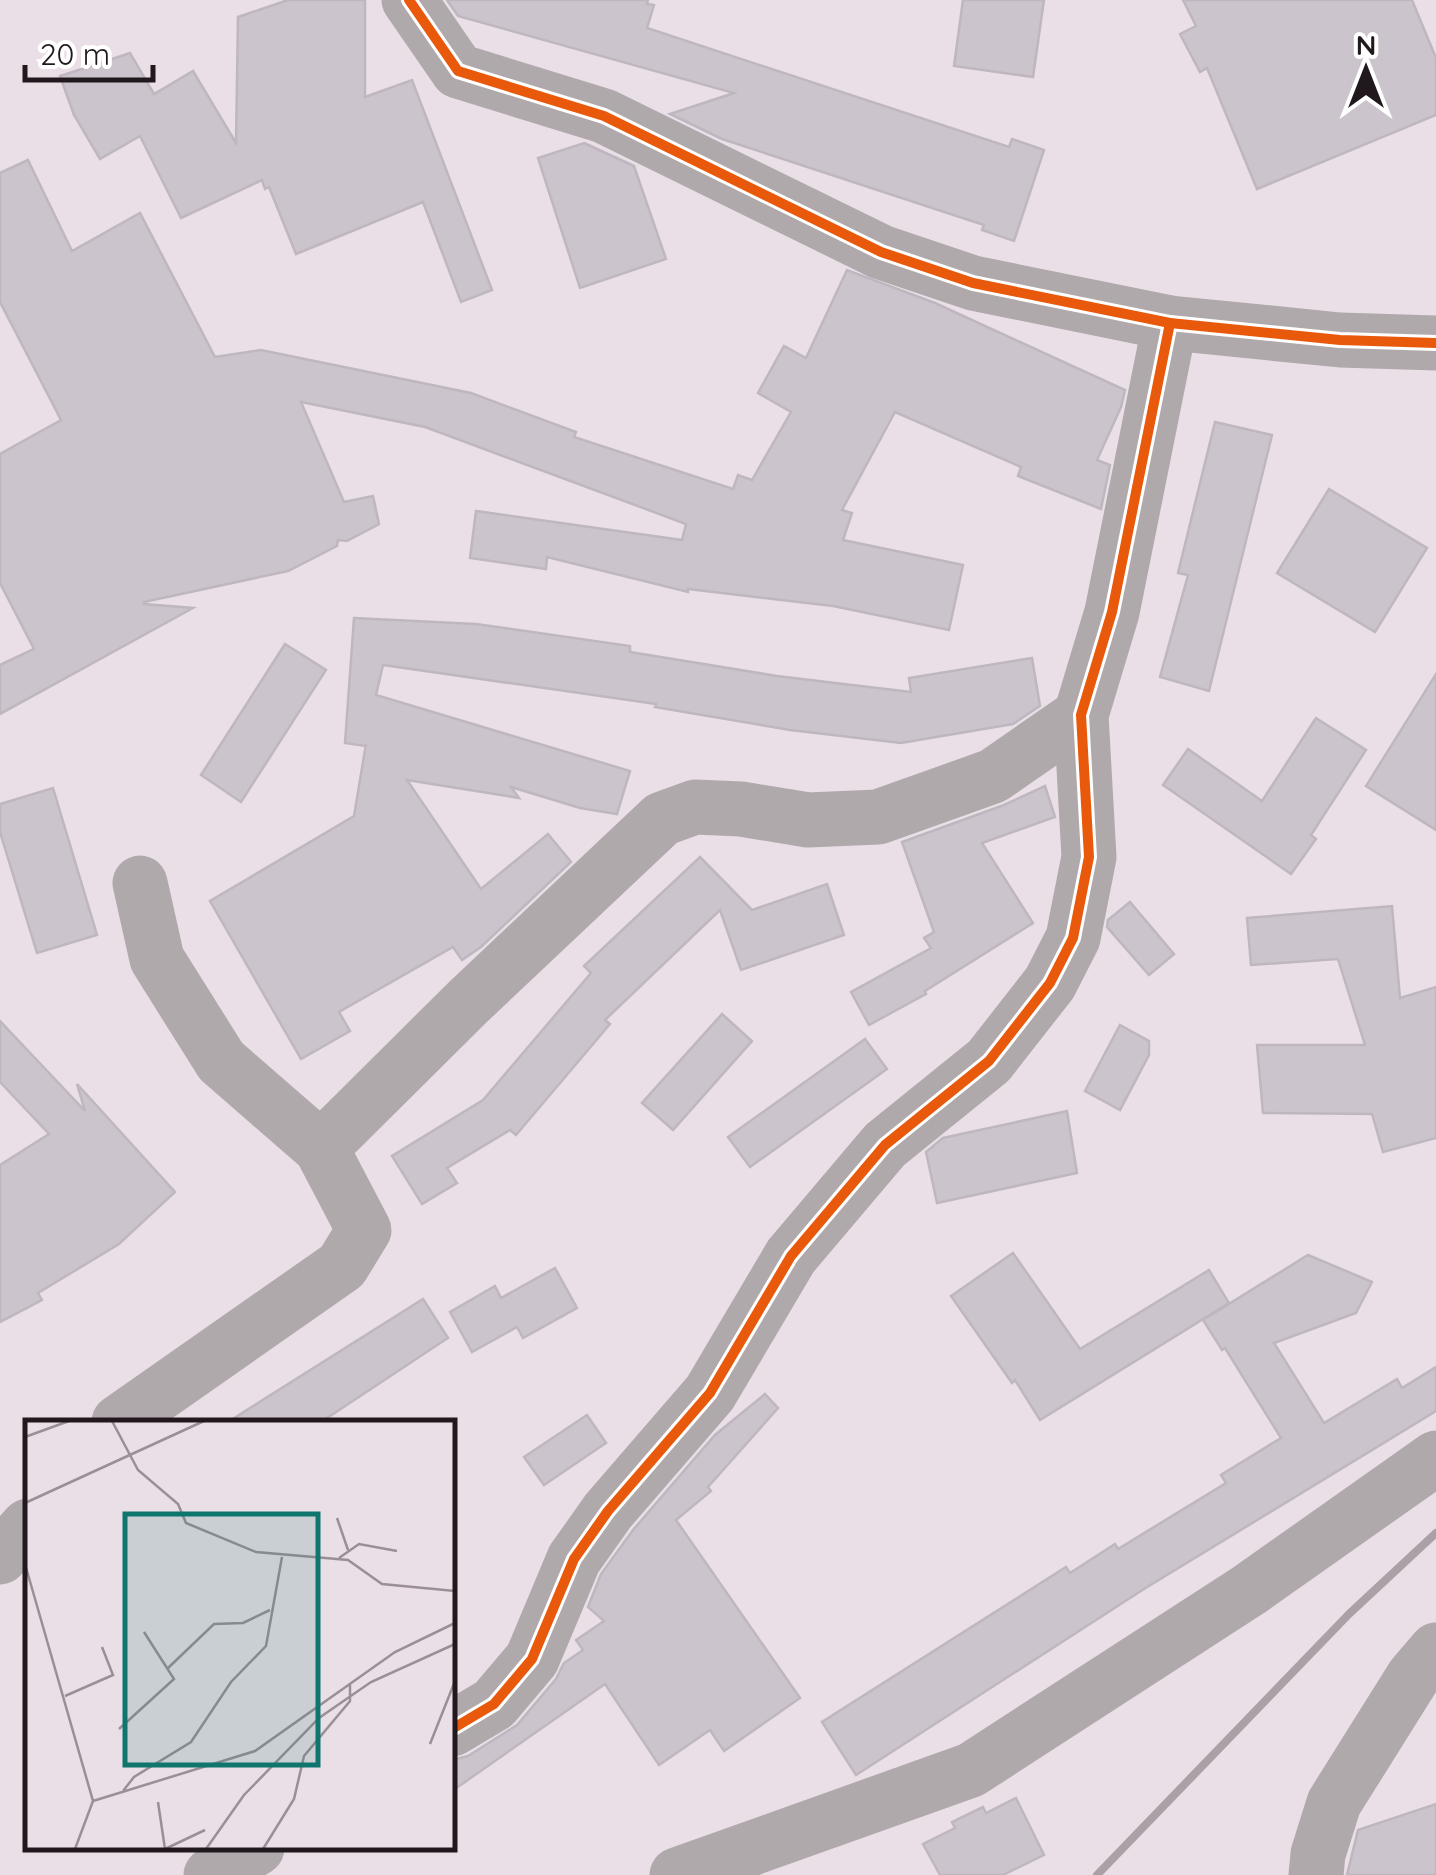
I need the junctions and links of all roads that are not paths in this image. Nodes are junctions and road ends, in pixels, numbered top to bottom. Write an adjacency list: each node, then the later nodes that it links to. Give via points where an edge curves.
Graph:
1 (409, 0): 2 (street, via 458,72 604,116 881,252 973,283)
2 (1170, 323): 3 (street); 4 (street, via 1112,612)
3 (1436, 344)
4 (1081, 715): 6 (street, via 993,776 878,818 808,820 695,807 662,819); 12 (street, via 1089,856 1073,938 1050,982 989,1061 885,1145 791,1256 710,1392 574,1559 532,1660 494,1704)
5 (140, 883): 6 (street, via 156,959 221,1061)
6 (321, 1148): 7 (street, via 364,1230 342,1266)
7 (121, 1420)
8 (1436, 1458): 15 (street, via 971,1770)
9 (25, 1529): 10 (street)
10 (0, 1557)
11 (1436, 1650): 16 (street, via 1334,1803)
12 (455, 1727)
13 (254, 1850): 14 (street)
14 (211, 1875)
15 (678, 1875)
16 (1316, 1875)

